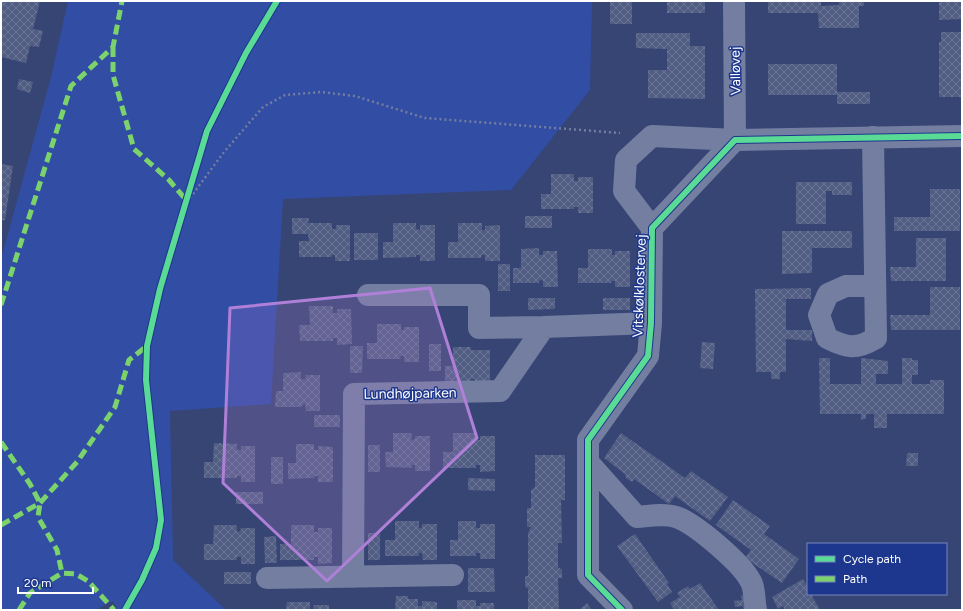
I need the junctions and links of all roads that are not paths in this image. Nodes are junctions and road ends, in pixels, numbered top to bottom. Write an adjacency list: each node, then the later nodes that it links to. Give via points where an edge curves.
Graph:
1 (734, 1): 4 (street, Valløvej)
2 (873, 136): 3 (street); 4 (street); 6 (street)
3 (962, 136)
4 (735, 140): 5 (street, Vitskølklostervej); 5 (street, via 652,136 626,160 624,192)
5 (652, 228): 8 (street, Vitskølklostervej)
6 (875, 286)
7 (368, 295): 9 (street, via 480,295 479,328)
8 (651, 323): 9 (street); 10 (street, Vitskølklostervej, via 648,356 588,440)
9 (544, 327): 12 (street, Lundhøjparken, via 500,391 354,394)
10 (588, 462): 14 (street, Vitskølklostervej, via 588,575); 15 (street, via 637,517 676,517 699,530 730,557 751,580)
11 (453, 575): 12 (street)
12 (353, 577): 13 (street)
13 (267, 578)
14 (622, 610)
15 (756, 610)

